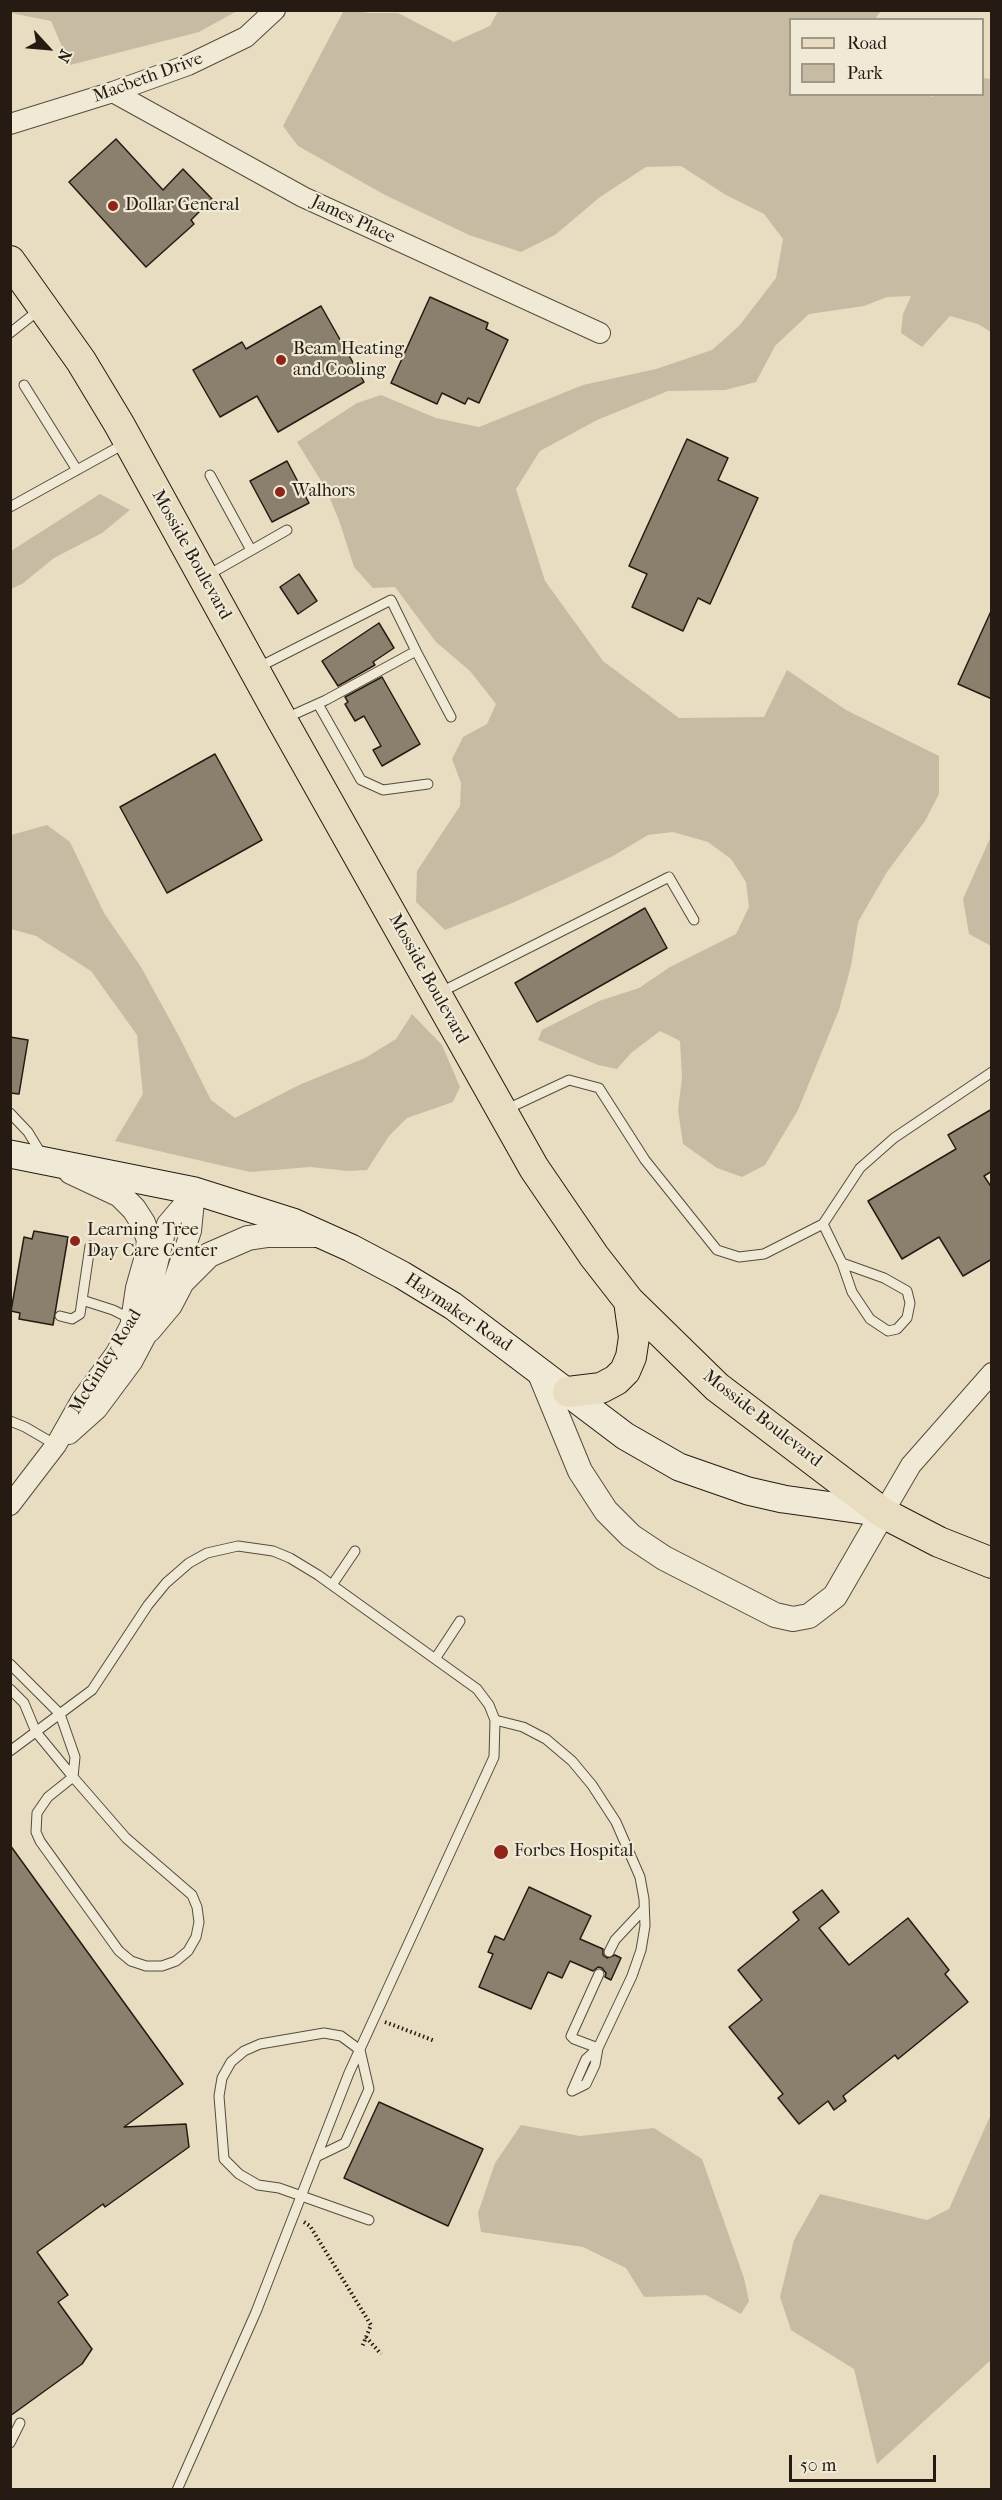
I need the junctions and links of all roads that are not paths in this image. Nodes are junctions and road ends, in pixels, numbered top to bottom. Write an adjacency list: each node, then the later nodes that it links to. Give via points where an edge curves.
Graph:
1 (274, 10): 2 (street, Macbeth Drive, via 246,37 188,66)
2 (113, 93): 3 (street, Macbeth Drive); 7 (street, James Place, via 303,197)
3 (10, 124)
4 (11, 263): 5 (main road, Mosside Boulevard)
5 (44, 306): 6 (lane); 9 (main road, Mosside Boulevard)
6 (10, 333)
7 (600, 333)
8 (24, 385): 10 (lane)
9 (129, 442): 10 (lane); 15 (main road, Mosside Boulevard)
10 (77, 470): 12 (lane)
11 (210, 475): 14 (lane)
12 (10, 507)
13 (287, 530): 14 (lane)
14 (251, 550): 15 (lane)
15 (203, 577): 17 (main road, Mosside Boulevard)
16 (416, 651): 17 (lane, via 391,600); 18 (lane); 19 (lane)
17 (254, 669): 20 (main road, Mosside Boulevard)
18 (318, 704): 20 (lane); 21 (lane, via 360,780 383,790)
19 (451, 717)
20 (282, 720): 23 (main road, Mosside Boulevard)
21 (428, 784)
22 (694, 920): 23 (lane, via 669,877)
23 (436, 995): 25 (main road, Mosside Boulevard)
24 (992, 1072): 30 (lane, via 894,1138 860,1168)
25 (502, 1111): 30 (lane, via 569,1080 599,1088 645,1160 717,1250 739,1257 764,1254); 35 (main road, Mosside Boulevard, via 534,1168)
26 (10, 1113): 28 (lane, via 28,1132)
27 (10, 1154): 28 (main road, Haymaker Road)
28 (44, 1160): 29 (main road, Haymaker Road); 37 (street, via 120,1195 143,1223 148,1240 138,1288)
29 (195, 1191): 31 (main road, Haymaker Road); 37 (street, McGinley Road, via 167,1224)
30 (823, 1224): 33 (lane)
31 (322, 1235): 37 (street, via 248,1238 209,1254 182,1282 170,1305); 38 (main road, Haymaker Road, via 453,1306)
32 (90, 1246): 34 (lane)
33 (842, 1263): 33 (lane, via 852,1292 870,1319 888,1331 897,1329 907,1318 907,1291)
34 (82, 1300): 36 (lane, via 77,1317); 37 (lane)
35 (630, 1301): 40 (main road, via 634,1337 624,1371 601,1388); 44 (main road, Mosside Boulevard, via 717,1387)
36 (60, 1316)
37 (141, 1325): 42 (street, McGinley Road, via 82,1399)
38 (538, 1369): 40 (main road, Haymaker Road); 44 (street, via 580,1471 606,1512 631,1536 664,1558 775,1616 809,1617 835,1596)
39 (992, 1373): 44 (street, via 911,1465)
40 (568, 1392): 44 (main road, Haymaker Road, via 626,1436 680,1467 783,1499)
41 (10, 1421): 42 (lane)
42 (56, 1445): 43 (street, McGinley Road)
43 (10, 1505)
44 (883, 1513): 46 (main road, Mosside Boulevard, via 939,1542)
45 (355, 1551): 47 (lane)
46 (992, 1563)
47 (332, 1585): 49 (lane); 52 (lane, via 273,1551 238,1546 207,1554 189,1563 166,1583 92,1690)
48 (460, 1621): 49 (lane)
49 (435, 1659): 53 (lane, via 477,1689)
50 (10, 1664): 52 (lane)
51 (10, 1689): 54 (lane, via 24,1703)
52 (60, 1714): 54 (lane); 56 (lane, via 75,1757)
53 (495, 1720): 57 (lane, via 523,1727 546,1739 572,1761 591,1785 616,1822 640,1877); 60 (lane, via 494,1757)
54 (36, 1732): 55 (lane); 56 (lane)
55 (10, 1751)
56 (73, 1777): 56 (lane, via 41,1804 35,1822 40,1841 119,1951 146,1966 176,1961 188,1951 200,1922 192,1895 143,1855)
57 (644, 1910): 58 (lane, via 615,1940); 59 (lane, via 641,1950 598,2048 571,2036)
58 (609, 1952)
59 (599, 1974)
60 (360, 2050): 61 (lane); 61 (lane, via 369,2089 345,2143); 62 (lane, via 341,2036 324,2033 260,2044 237,2056 222,2078 219,2096 224,2159 239,2174 258,2184)
61 (316, 2157): 62 (lane)
62 (300, 2195): 63 (lane); 66 (lane, via 256,2312)
63 (369, 2220)
64 (20, 2423): 65 (lane)
65 (10, 2443)
66 (177, 2490)

